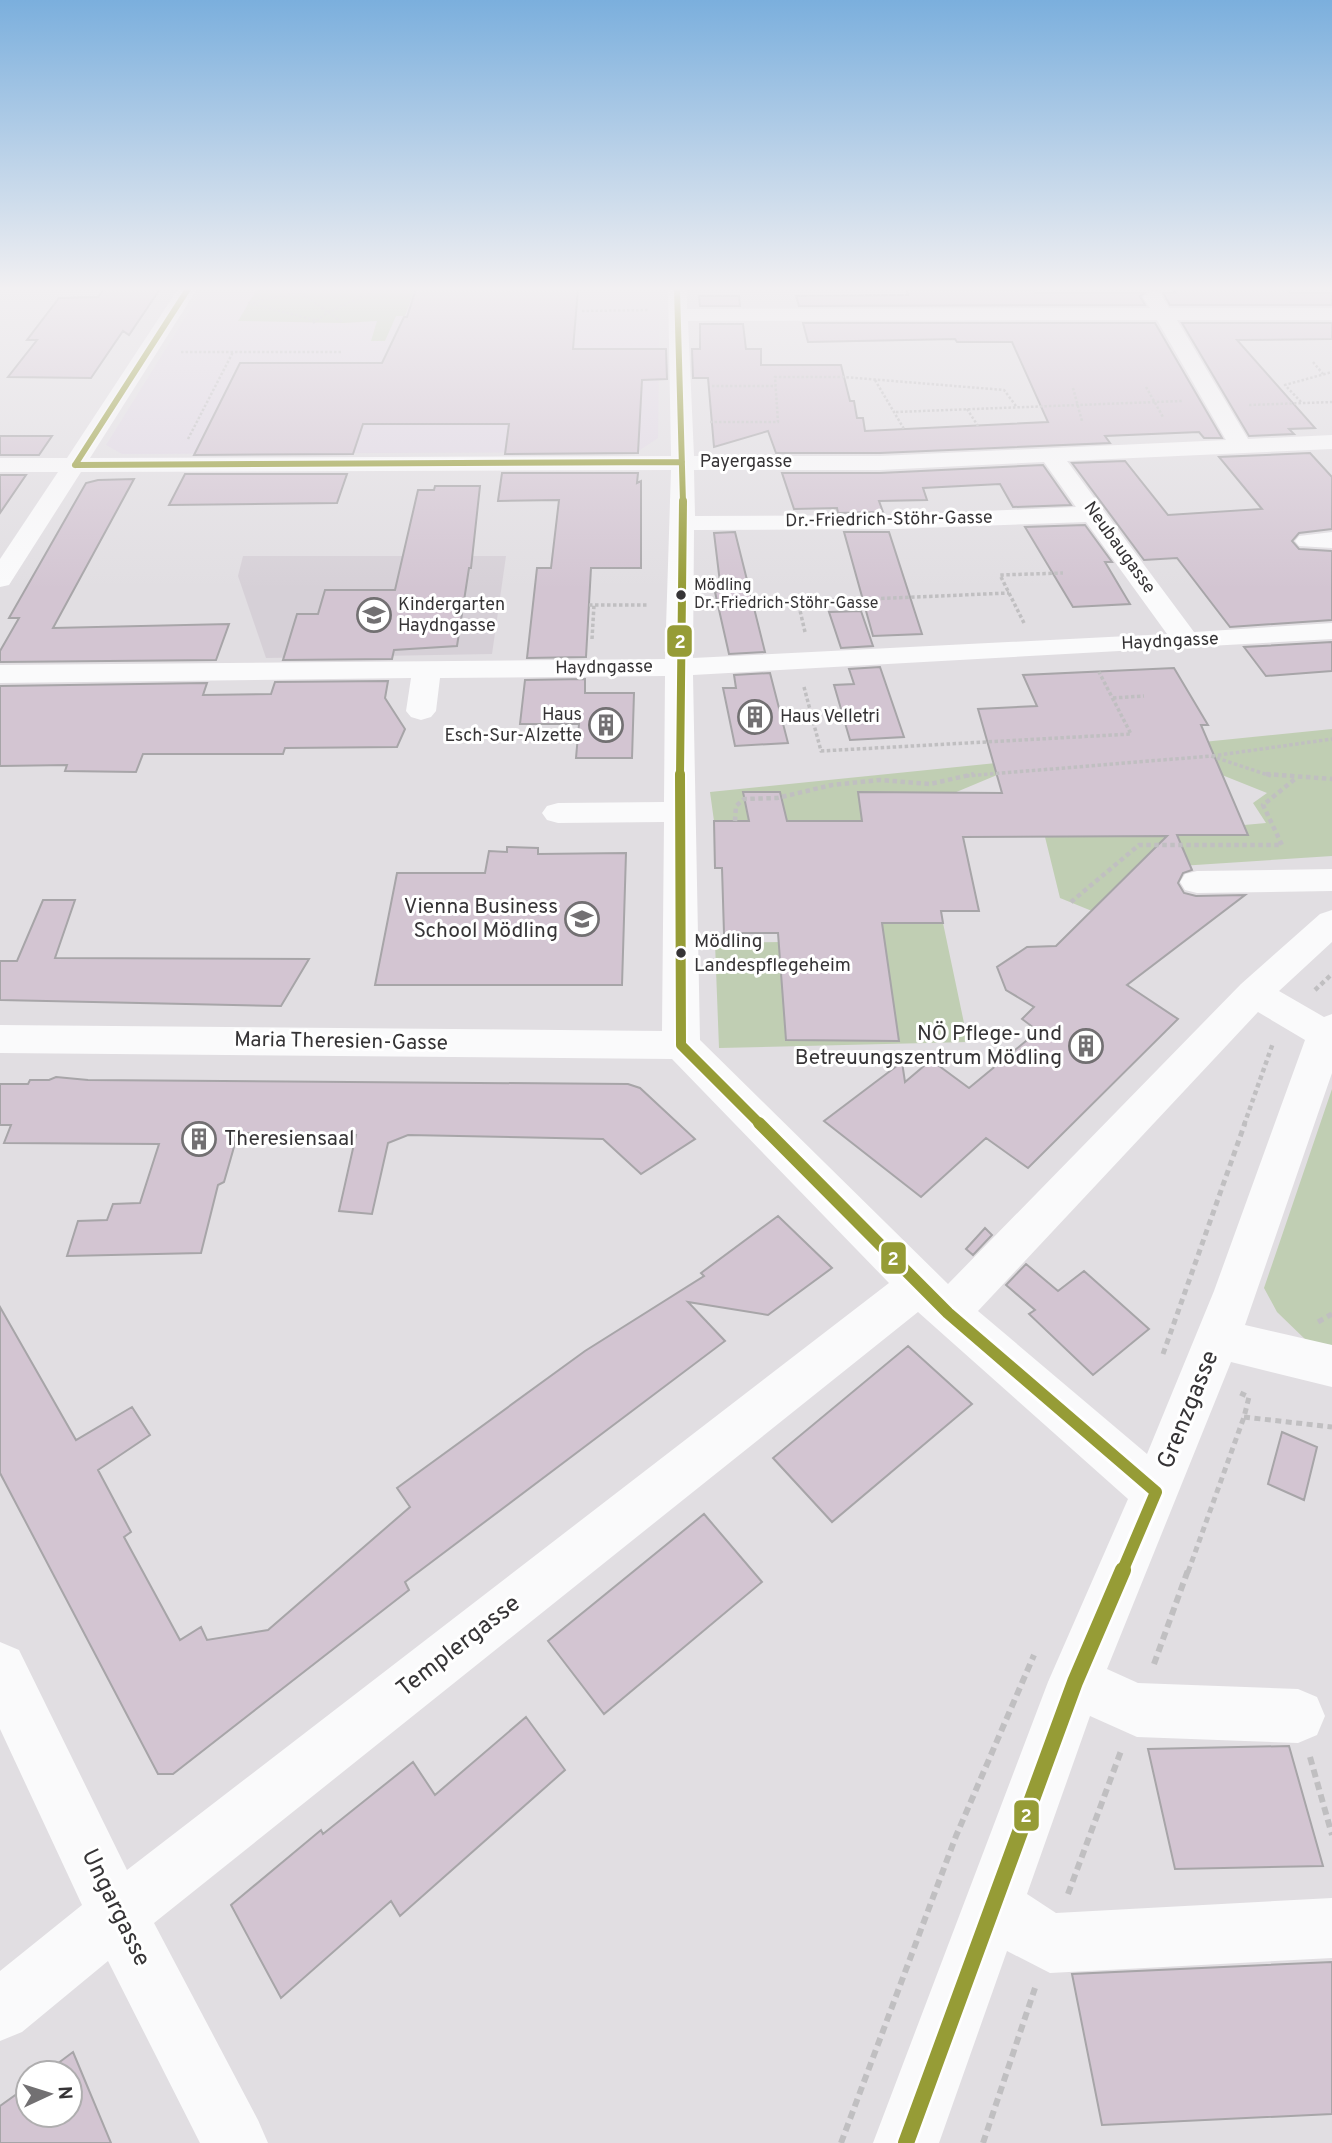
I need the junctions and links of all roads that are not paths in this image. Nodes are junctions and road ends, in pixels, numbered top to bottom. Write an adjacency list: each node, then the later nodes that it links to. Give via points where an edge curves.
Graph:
1 (123, 389): 9 (street)
2 (680, 389): 7 (street)
3 (1207, 389): 5 (street)
4 (1329, 445): 5 (street, Payergasse)
5 (1241, 446): 6 (street, Payergasse)
6 (1051, 456): 7 (street, Payergasse, via 880,463); 10 (street, Neubaugasse)
7 (682, 462): 9 (street, Payergasse); 11 (street)
8 (0, 465): 9 (street, Payergasse)
9 (75, 465): 12 (street)
10 (1095, 514): 11 (street, Dr.-Friedrich-Stöhr-Gasse, via 895,522); 14 (street, Neubaugasse)
11 (683, 523): 15 (street)
12 (0, 579)
13 (1332, 631): 14 (street, Haydngasse)
14 (1186, 641): 15 (street, Haydngasse)
15 (678, 667): 16 (street, Haydngasse); 19 (street)
16 (427, 670): 17 (street, Haydngasse); 18 (street)
17 (0, 674)
18 (421, 711)
19 (679, 812): 20 (street); 27 (street)
20 (558, 813)
21 (1332, 880): 22 (street)
22 (1197, 882)
23 (1332, 922): 24 (street, Templergasse)
24 (1254, 993): 25 (street); 28 (street, Templergasse)
25 (1316, 1026): 29 (street, Grenzgasse)
26 (0, 1039): 27 (street, Maria Theresien-Gasse)
27 (681, 1045): 28 (street)
28 (934, 1299): 31 (street); 36 (street, Templergasse)
29 (1217, 1339): 30 (street); 31 (street, Grenzgasse)
30 (1332, 1366)
31 (1156, 1492): 32 (street, Grenzgasse)
32 (1056, 1664): 34 (street, via 1137,1710); 35 (street, Grenzgasse)
33 (0, 1670): 36 (street, Ungargasse)
34 (1298, 1716)
35 (992, 1907): 37 (street, via 1050,1943); 39 (street, Grenzgasse)
36 (117, 1915): 38 (street, Templergasse); 40 (street, Ungargasse)
37 (1332, 1928)
38 (0, 2010)
39 (916, 2138)
40 (235, 2143)

